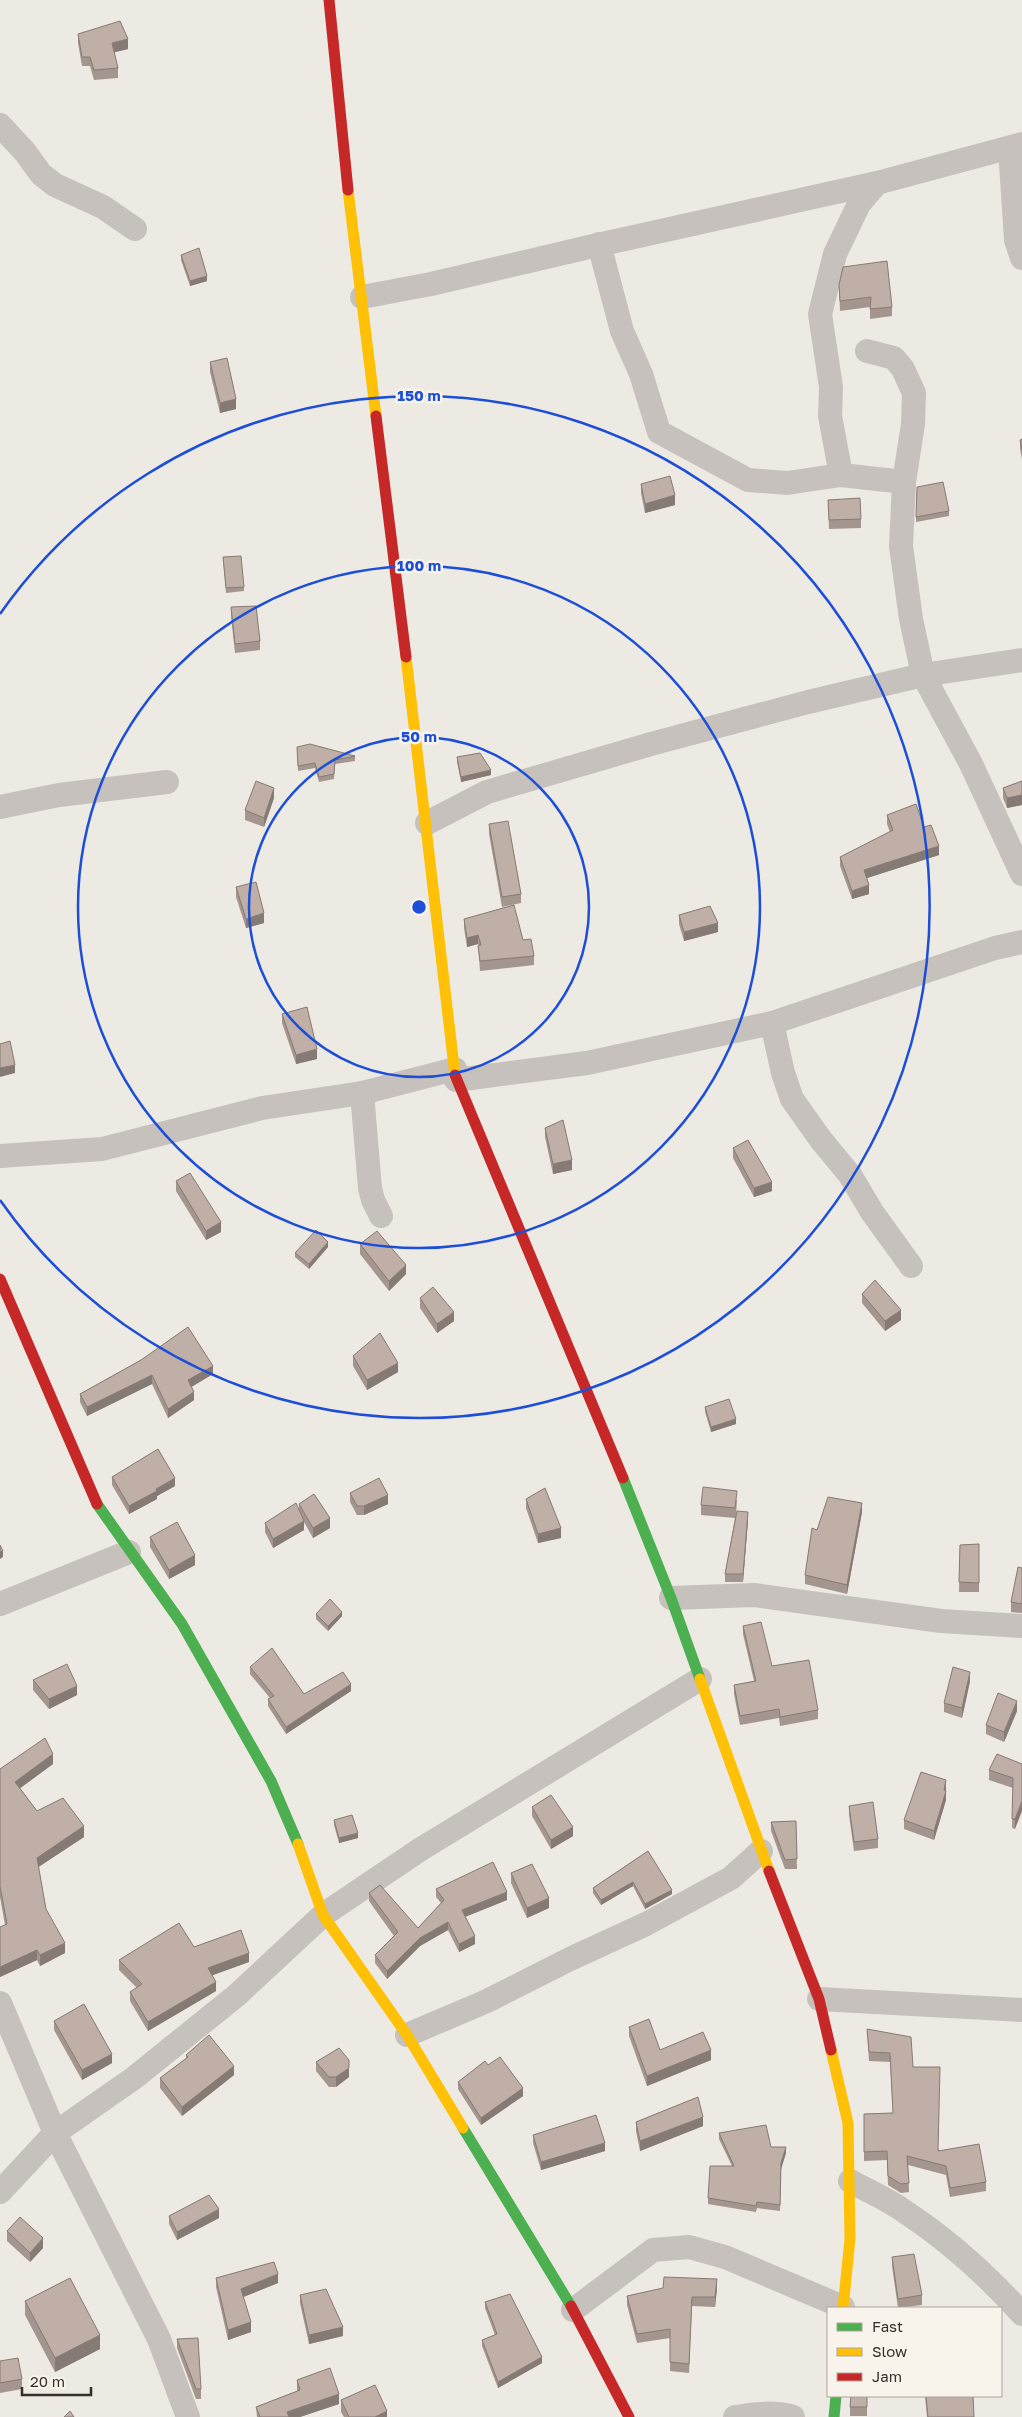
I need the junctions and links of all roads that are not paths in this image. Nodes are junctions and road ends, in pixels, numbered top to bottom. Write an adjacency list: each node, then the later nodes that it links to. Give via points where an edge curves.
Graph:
1 (329, 0): 8 (street)
2 (0, 125): 5 (street, via 41,174 55,185 103,207)
3 (1016, 146): 4 (street); 7 (street, via 1016,240)
4 (877, 183): 6 (street); 10 (street, via 859,204 835,254 820,314 831,387 830,416)
5 (135, 230)
6 (599, 244): 8 (street); 10 (street, via 622,331 641,374 659,432 748,480 787,483)
7 (1022, 258)
8 (362, 297): 16 (street)
9 (867, 351): 11 (street, via 894,358 914,393)
10 (840, 476): 11 (street)
11 (904, 482): 13 (street, via 902,546 911,619)
12 (1022, 660): 13 (street)
13 (923, 675): 16 (street, via 651,744 487,792); 17 (street, via 971,764)
14 (167, 782): 15 (street, via 59,795)
15 (0, 807)
16 (427, 823): 20 (street)
17 (1022, 874)
18 (1022, 942): 19 (street, via 995,948)
19 (772, 1023): 20 (street, via 587,1063); 24 (street, via 792,1099 850,1175)
20 (455, 1074): 21 (street); 27 (street)
21 (362, 1093): 22 (street, via 262,1108 102,1149); 23 (street, via 370,1188 372,1200)
22 (0, 1156)
23 (381, 1216)
24 (911, 1266)
25 (0, 1279): 26 (street, via 99,1509)
26 (129, 1552): 28 (street); 32 (street, via 182,1624 271,1781 301,1851)
27 (671, 1598): 29 (street, via 754,1595 941,1621); 30 (street)
28 (0, 1604)
29 (1022, 1626)
30 (700, 1679): 31 (street); 32 (street, via 420,1849)
31 (761, 1851): 33 (street); 36 (street, via 731,1878 646,1924)
32 (323, 1916): 36 (street); 37 (street, via 237,1995 134,2078)
33 (819, 1999): 35 (street); 38 (street, via 848,2123)
34 (0, 2003): 37 (street)
35 (1022, 2010)
36 (407, 2036): 42 (street)
37 (56, 2133): 39 (street); 45 (street, via 160,2339)
38 (850, 2182): 41 (street, via 850,2239); 43 (street, via 903,2210 954,2248 995,2283)
39 (0, 2192)
40 (841, 2307): 42 (street, via 725,2257 689,2247 653,2250)
41 (843, 2307)
42 (573, 2310): 46 (street)
43 (1022, 2314)
44 (836, 2397): 49 (street)
45 (188, 2417)
46 (629, 2417)
47 (735, 2417): 48 (street, via 784,2414)
48 (793, 2417)
49 (834, 2417)

